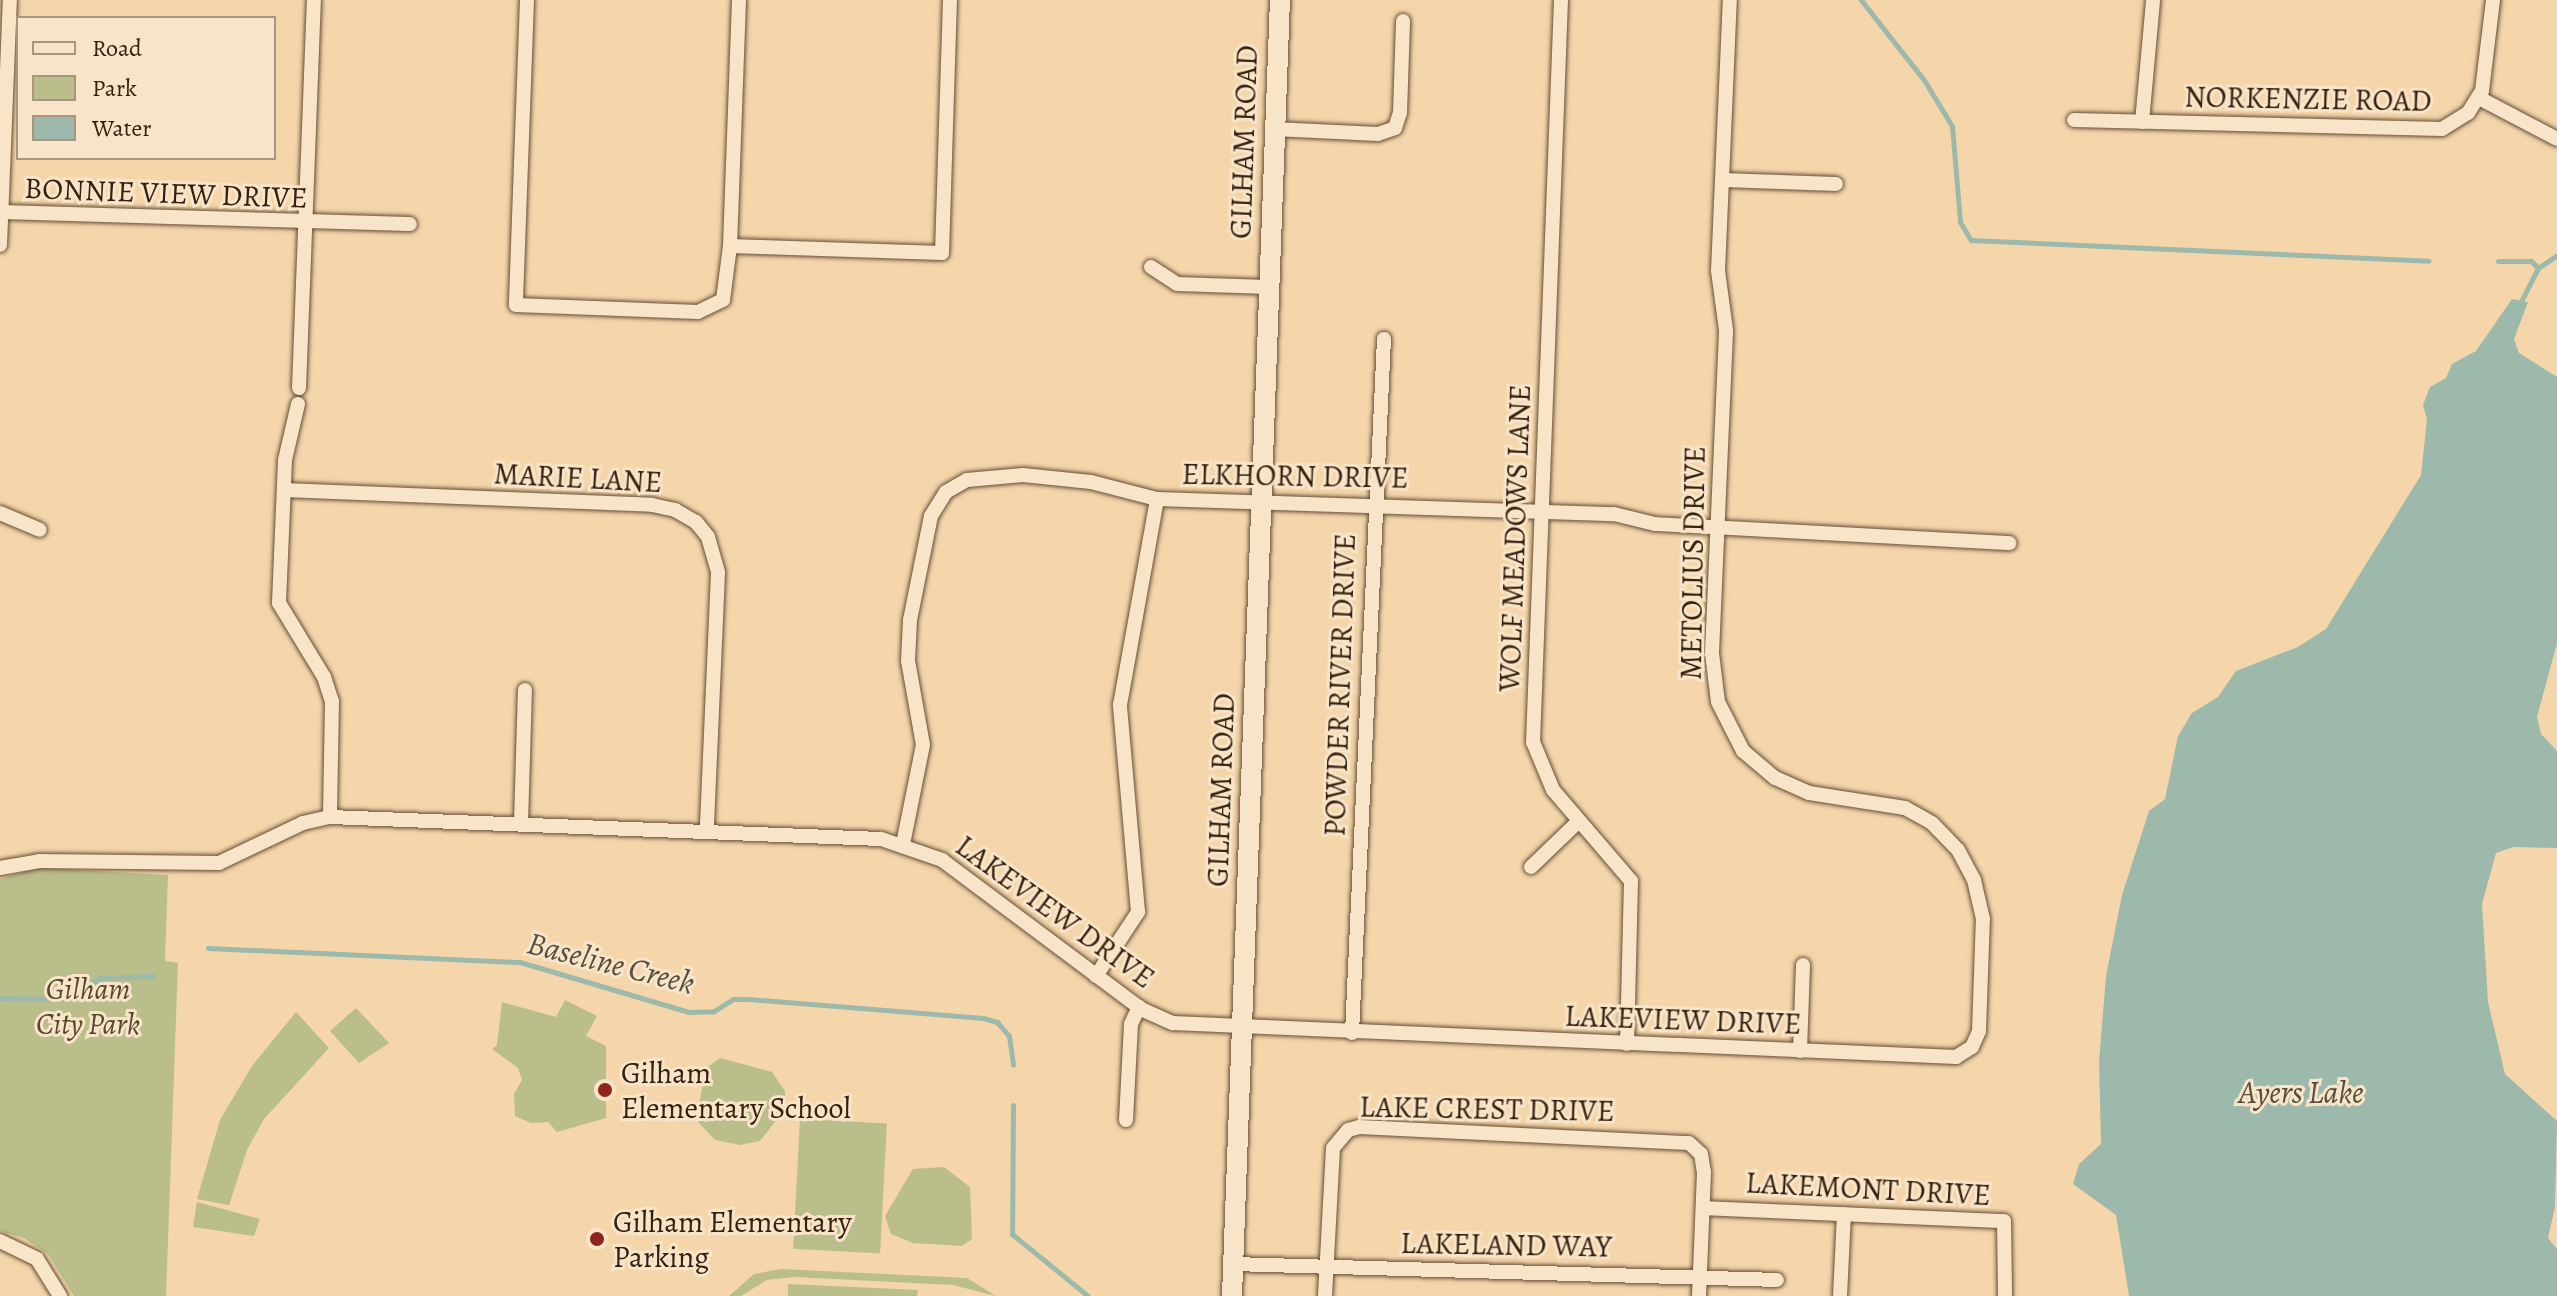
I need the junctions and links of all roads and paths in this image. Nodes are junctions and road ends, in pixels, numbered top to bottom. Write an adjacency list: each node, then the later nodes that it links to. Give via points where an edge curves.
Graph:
1 (10, 0): 12 (street)
2 (314, 0): 22 (street)
3 (527, 0): 24 (street, via 516,305 711,310 727,293)
4 (739, 0): 24 (street)
5 (950, 0): 24 (street, via 942,253)
6 (1280, 0): 16 (street, GILHAM ROAD)
7 (1561, 0): 34 (street, WOLF MEADOWS LANE)
8 (1730, 0): 18 (street, METOLIUS DRIVE)
9 (2153, 0): 15 (street)
10 (2493, 0): 13 (street)
11 (1403, 21): 16 (street, via 1395,128 1378,134)
12 (13, 34): 20 (street)
13 (2479, 98): 15 (street, NORKENZIE ROAD, via 2459,120 2432,131); 17 (street)
14 (2074, 120): 15 (street, NORKENZIE ROAD)
15 (2142, 122)
16 (1274, 129): 26 (street, GILHAM ROAD)
17 (2557, 139)
18 (1723, 180): 19 (street); 36 (street, METOLIUS DRIVE, via 1718,271 1726,330)
19 (1836, 184)
20 (1, 212): 22 (street, BONNIE VIEW DRIVE); 23 (street)
21 (410, 224): 22 (street, BONNIE VIEW DRIVE)
22 (305, 225): 28 (street)
23 (0, 245)
24 (730, 246)
25 (1151, 267): 26 (street, via 1177,284)
26 (1268, 287): 31 (street, GILHAM ROAD)
27 (1384, 339): 33 (street, POWDER RIVER DRIVE)
28 (299, 388)
29 (298, 404): 30 (street, via 286,450)
30 (284, 490): 40 (street, via 279,603 324,677 332,701); 43 (street, MARIE LANE, via 652,505 696,522 708,537 718,573)
31 (1261, 498): 32 (street, ELKHORN DRIVE); 33 (street, ELKHORN DRIVE); 50 (street, GILHAM ROAD)
32 (1157, 499): 44 (street, ELKHORN DRIVE, via 1091,482 1023,475 983,476 941,487 925,533 908,634 923,745); 48 (street, via 1120,705 1138,912)
33 (1373, 503): 34 (street, ELKHORN DRIVE); 51 (street, POWDER RIVER DRIVE)
34 (1543, 510): 36 (street, ELKHORN DRIVE); 41 (street, WOLF MEADOWS LANE, via 1533,742 1545,779)
35 (0, 513): 37 (street)
36 (1718, 526): 38 (street, ELKHORN DRIVE); 54 (street, METOLIUS DRIVE, via 1713,681 1724,720 1743,751 1775,778 1801,790 1890,803 1921,816 1958,850 1974,880 1983,919 1979,1031 1972,1047)
37 (40, 530)
38 (2009, 543)
39 (525, 690): 42 (street)
40 (330, 817): 42 (street, LAKEVIEW DRIVE); 46 (street, LAKEVIEW DRIVE, via 303,823 219,863 39,861)
41 (1579, 821): 45 (street); 52 (street, WOLF MEADOWS LANE, via 1631,881)
42 (521, 823): 43 (street, LAKEVIEW DRIVE)
43 (707, 830): 44 (street, LAKEVIEW DRIVE)
44 (903, 844): 48 (street, LAKEVIEW DRIVE, via 942,860)
45 (1531, 867)
46 (0, 868)
47 (1803, 965): 53 (street)
48 (1096, 976): 49 (street, LAKEVIEW DRIVE)
49 (1139, 1007): 50 (street, LAKEVIEW DRIVE, via 1173,1023); 55 (street, via 1131,1024)
50 (1243, 1029): 51 (street, LAKEVIEW DRIVE); 59 (street, GILHAM ROAD)
51 (1352, 1033): 52 (street, LAKEVIEW DRIVE)
52 (1627, 1044): 53 (street, LAKEVIEW DRIVE)
53 (1800, 1051): 54 (street, LAKEVIEW DRIVE)
54 (1945, 1058)
55 (1126, 1120)
56 (1703, 1208): 57 (street, LAKEMONT DRIVE); 60 (street, LAKE CREST DRIVE, via 1703,1161 1697,1148 1679,1140 1348,1130 1333,1148); 61 (street)
57 (1844, 1214): 67 (street); 68 (street, LAKEMONT DRIVE, via 2004,1221)
58 (0, 1241): 63 (street, via 37,1259)
59 (1233, 1264): 60 (street, LAKELAND WAY); 64 (street, GILHAM ROAD)
60 (1326, 1269): 61 (street, LAKELAND WAY, via 1408,1266); 65 (street, LAKE CREST DRIVE)
61 (1700, 1276): 62 (street, LAKELAND WAY); 66 (street)
62 (1777, 1280)
63 (60, 1296)
64 (1232, 1296)
65 (1325, 1296)
66 (1699, 1296)
67 (1840, 1296)
68 (2005, 1296)

